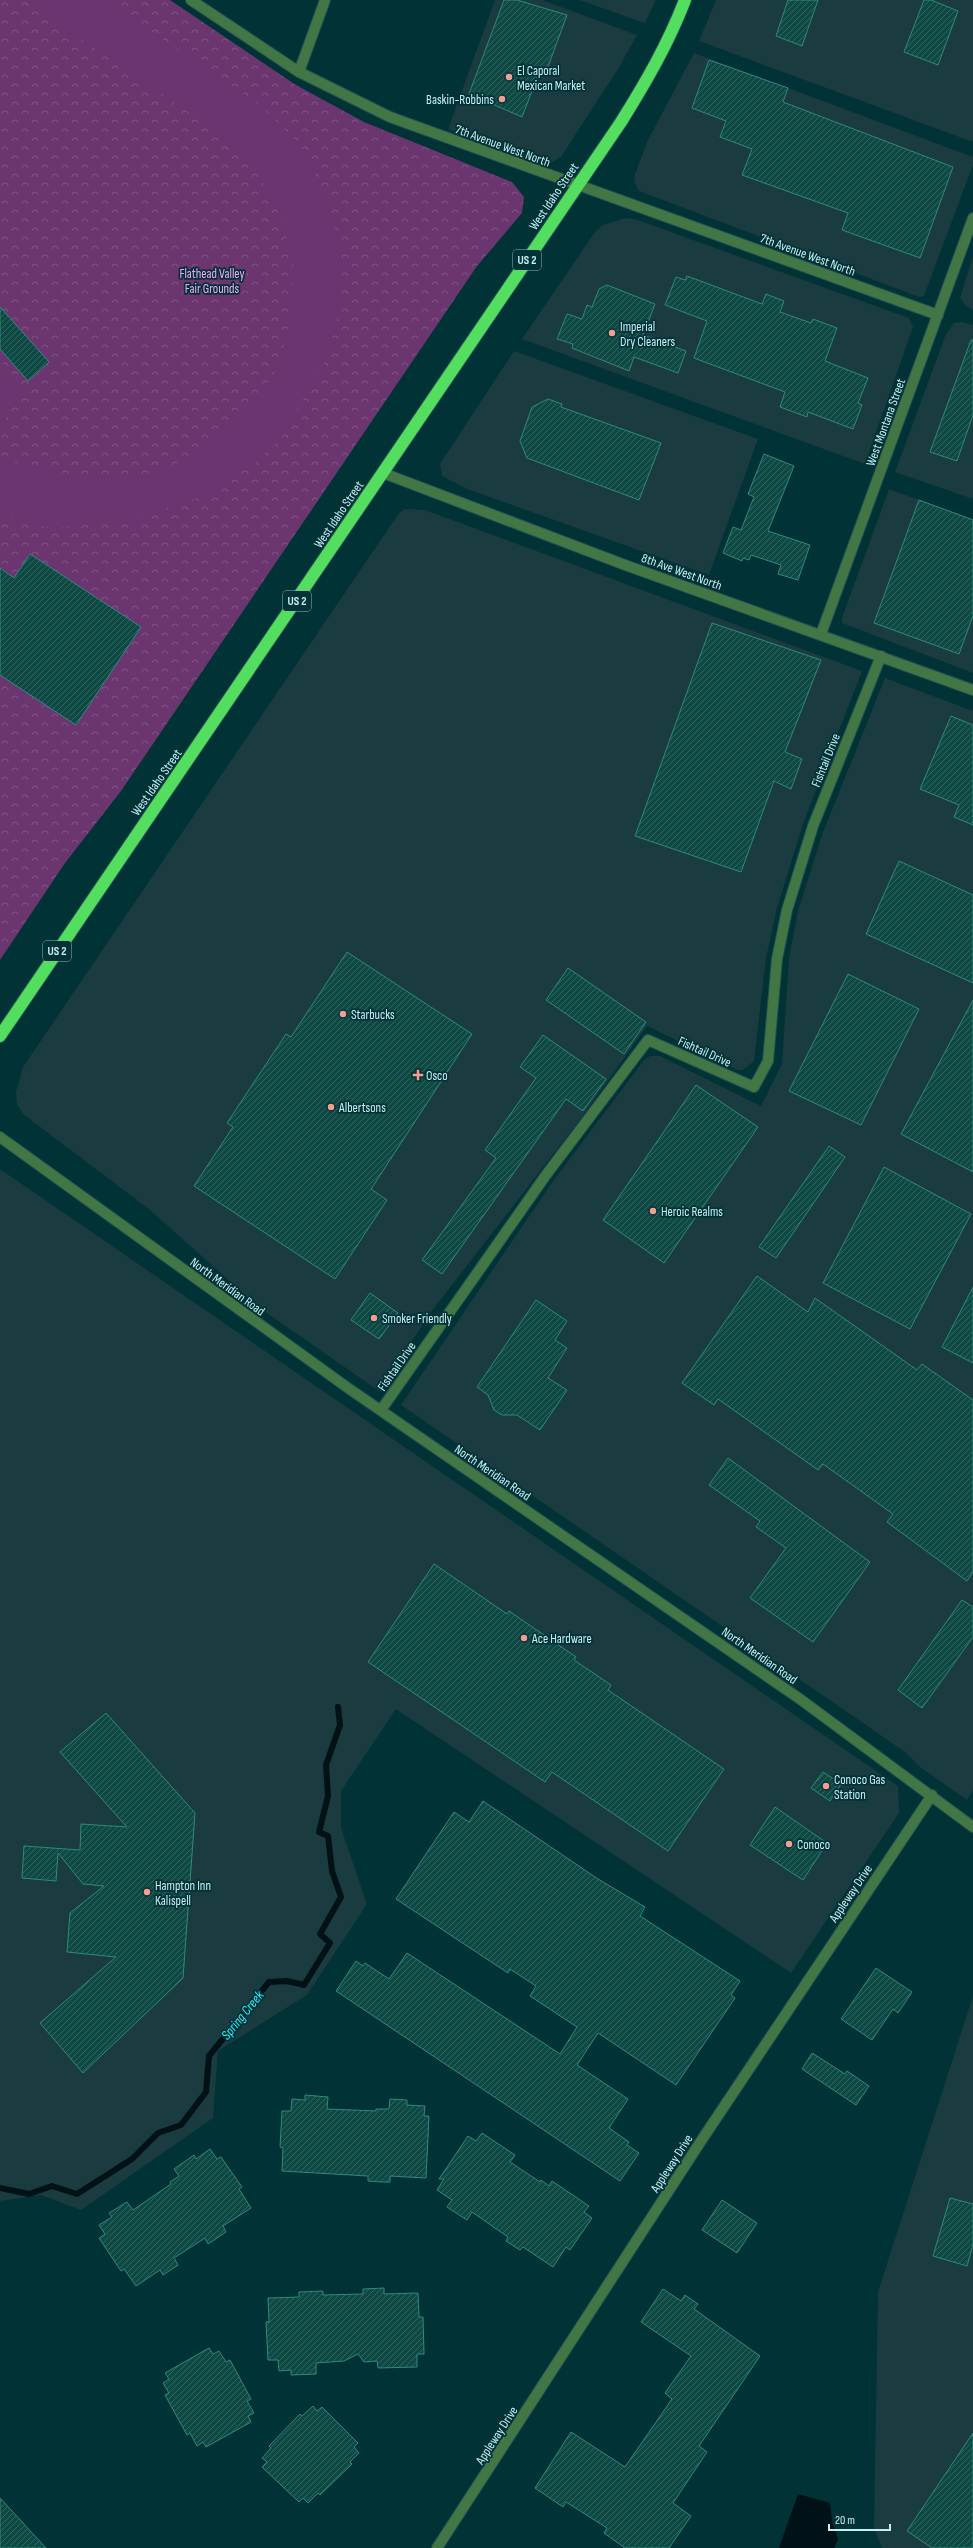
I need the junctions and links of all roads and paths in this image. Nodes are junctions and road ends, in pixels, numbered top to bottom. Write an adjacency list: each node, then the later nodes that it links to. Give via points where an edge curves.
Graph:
1 (192, 0): 4 (street, 7th Avenue West North)
2 (325, 0): 4 (street)
3 (685, 0): 5 (highway, West Idaho Street / US 2, via 668,42 649,77)
4 (299, 72): 5 (street, 7th Avenue West North, via 390,116)
5 (577, 185): 7 (street, 7th Avenue West North); 8 (highway, West Idaho Street / US 2)
6 (973, 218): 7 (street, West Montana Street)
7 (938, 315): 9 (street, West Montana Street)
8 (384, 473): 9 (street, 8th Ave West North, via 625,565); 12 (highway, West Idaho Street / US 2)
9 (822, 634): 10 (street, 8th Ave West North)
10 (880, 656): 11 (street, 8th Ave West North); 14 (street, Fishtail Drive, via 813,826 787,910 777,959 768,1062 754,1087 648,1040 546,1175)
11 (973, 690)
12 (0, 1036)
13 (0, 1137): 14 (street, North Meridian Road)
14 (381, 1410): 15 (street, North Meridian Road, via 787,1690)
15 (932, 1796): 16 (street, North Meridian Road); 17 (street, Appleway Drive, via 701,2141)
16 (973, 1827)
17 (438, 2548)

